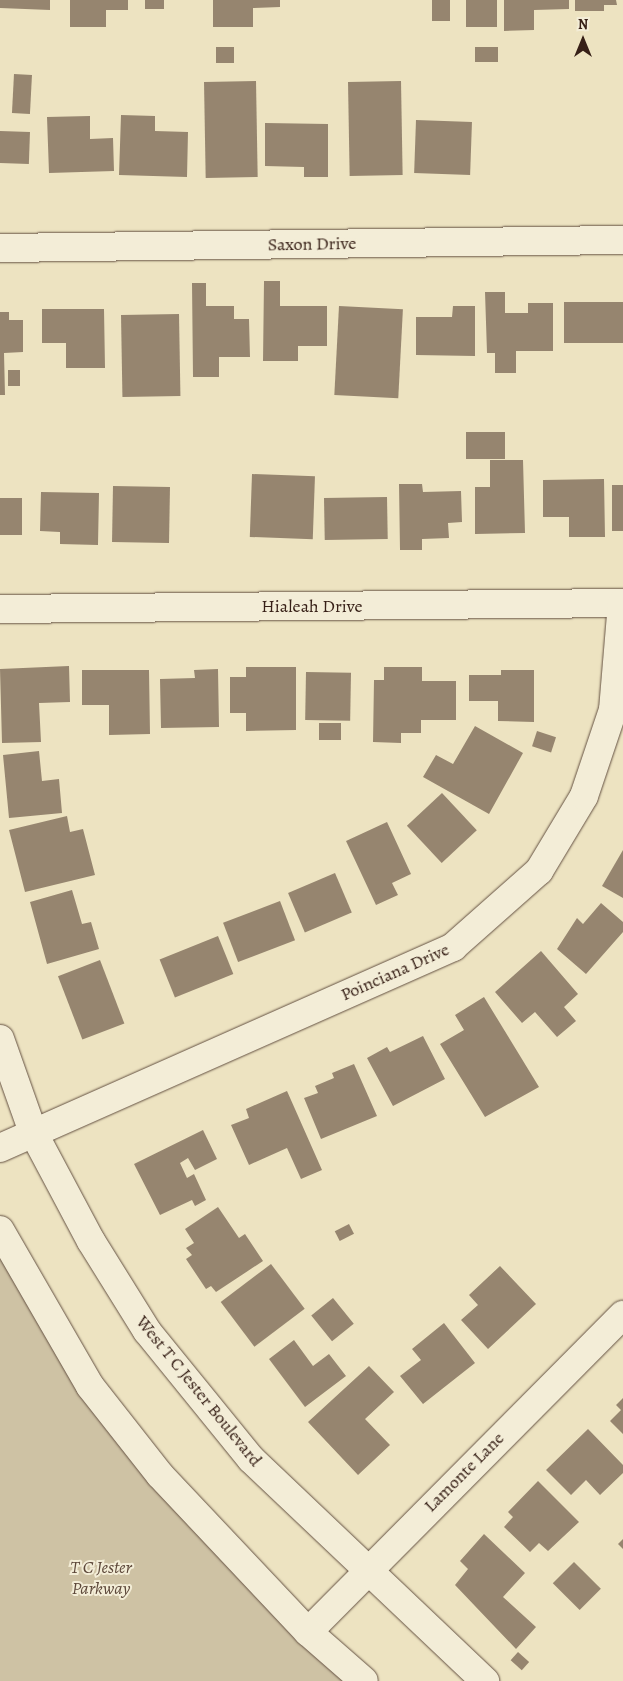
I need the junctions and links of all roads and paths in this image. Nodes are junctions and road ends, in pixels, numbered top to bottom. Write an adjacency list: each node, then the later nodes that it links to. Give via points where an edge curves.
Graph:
1 (623, 240): 2 (street, Saxon Drive)
2 (0, 248)
3 (622, 603): 4 (street, Hialeah Drive); 6 (street, Poinciana Drive, via 613,710 584,796 539,871 453,947)
4 (0, 608)
5 (0, 1039): 6 (street, West T C Jester Boulevard)
6 (33, 1132): 7 (street, Poinciana Drive); 10 (street, West T C Jester Boulevard, via 91,1241 147,1331 251,1459)
7 (0, 1148)
8 (0, 1230): 11 (street, via 90,1386 160,1475)
9 (623, 1315): 10 (street, Lamonte Lane)
10 (364, 1571): 11 (street, Lamonte Lane); 13 (street, West T C Jester Boulevard)
11 (308, 1632): 12 (street)
12 (364, 1681)
13 (485, 1681)

